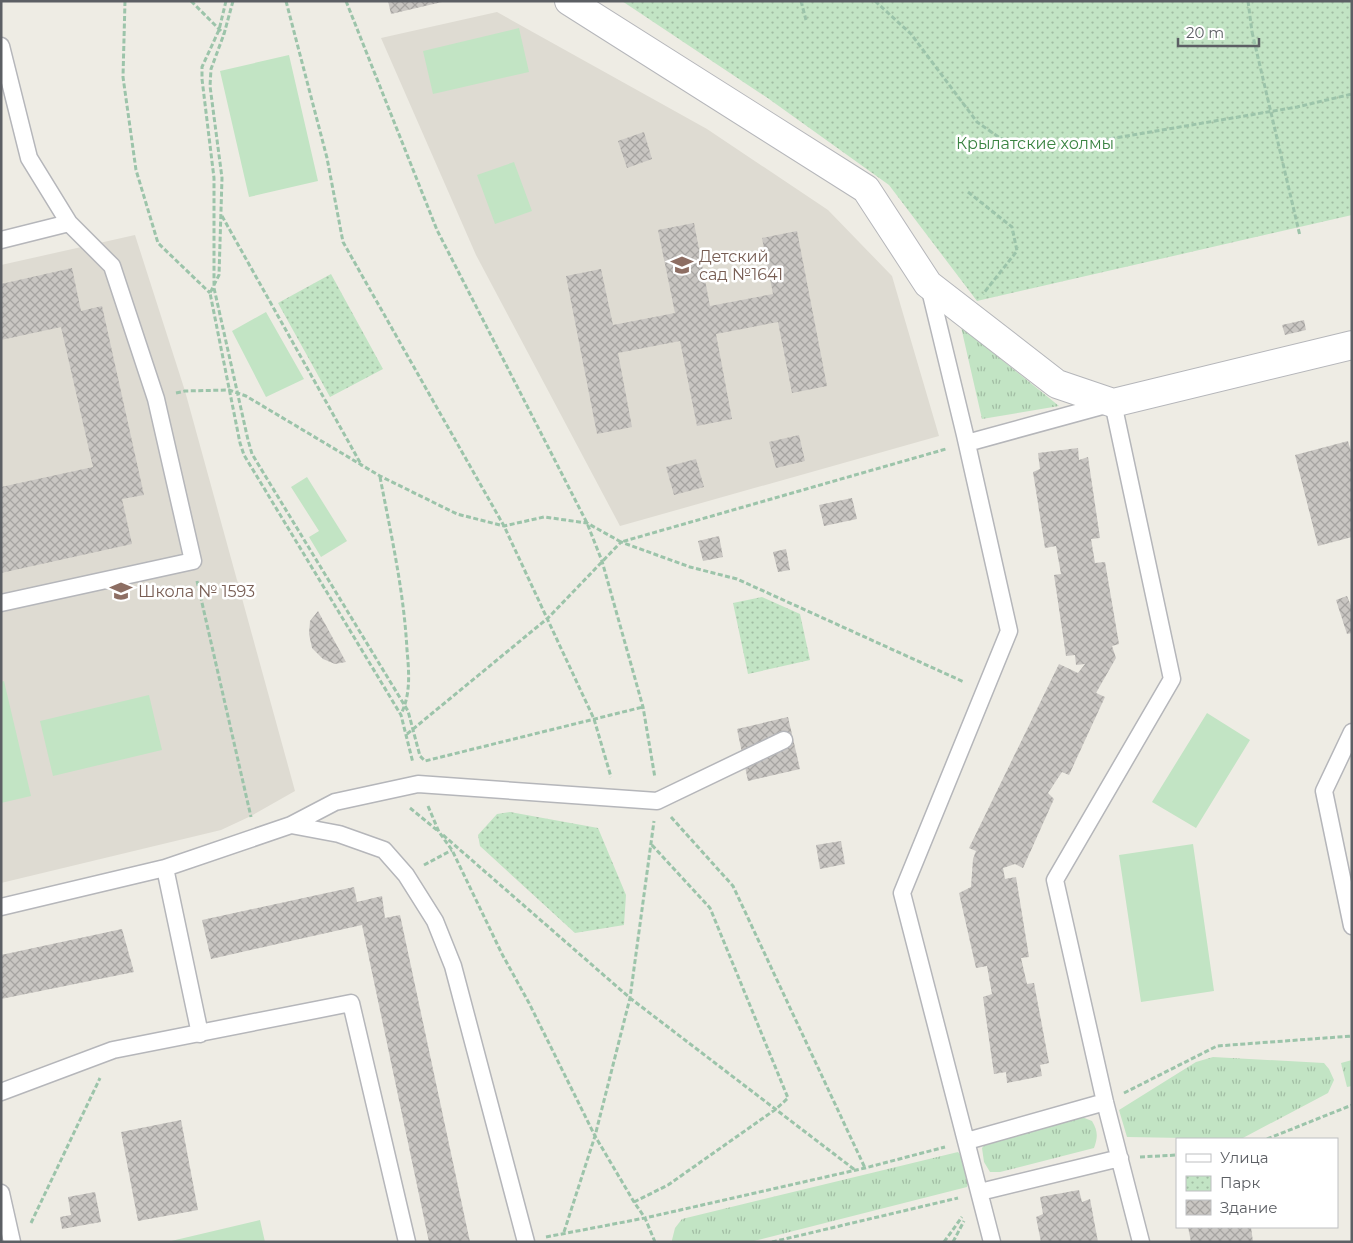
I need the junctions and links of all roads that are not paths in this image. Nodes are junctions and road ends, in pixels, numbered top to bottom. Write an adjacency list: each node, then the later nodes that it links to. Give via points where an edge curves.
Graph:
1 (569, 1): 5 (street, via 866,189)
2 (1, 46): 3 (lane, via 29,158)
3 (70, 223): 4 (lane); 9 (lane, via 112,266 156,398 193,561)
4 (1, 240)
5 (928, 284): 7 (street, via 1057,384); 8 (lane)
6 (1352, 345): 7 (street)
7 (1113, 404): 8 (lane); 18 (lane, via 1172,679 1055,880)
8 (967, 443): 19 (lane, via 1009,631 902,893)
9 (1, 603)
10 (1352, 732): 15 (lane, via 1324,791)
11 (784, 740): 12 (lane, via 657,801 418,784 335,802)
12 (291, 825): 13 (lane); 25 (lane, via 339,834 384,850 406,875 435,921 453,966)
13 (165, 868): 14 (lane); 16 (lane)
14 (1, 907)
15 (1352, 926)
16 (200, 1034): 17 (lane, via 113,1050); 24 (lane, via 351,1003)
17 (1, 1092)
18 (1105, 1102): 19 (lane); 20 (lane)
19 (967, 1141): 21 (lane)
20 (1120, 1158): 21 (lane); 27 (lane)
21 (980, 1192): 26 (lane)
22 (1, 1193): 23 (lane)
23 (12, 1242)
24 (407, 1242)
25 (526, 1242)
26 (992, 1242)
27 (1141, 1242)

